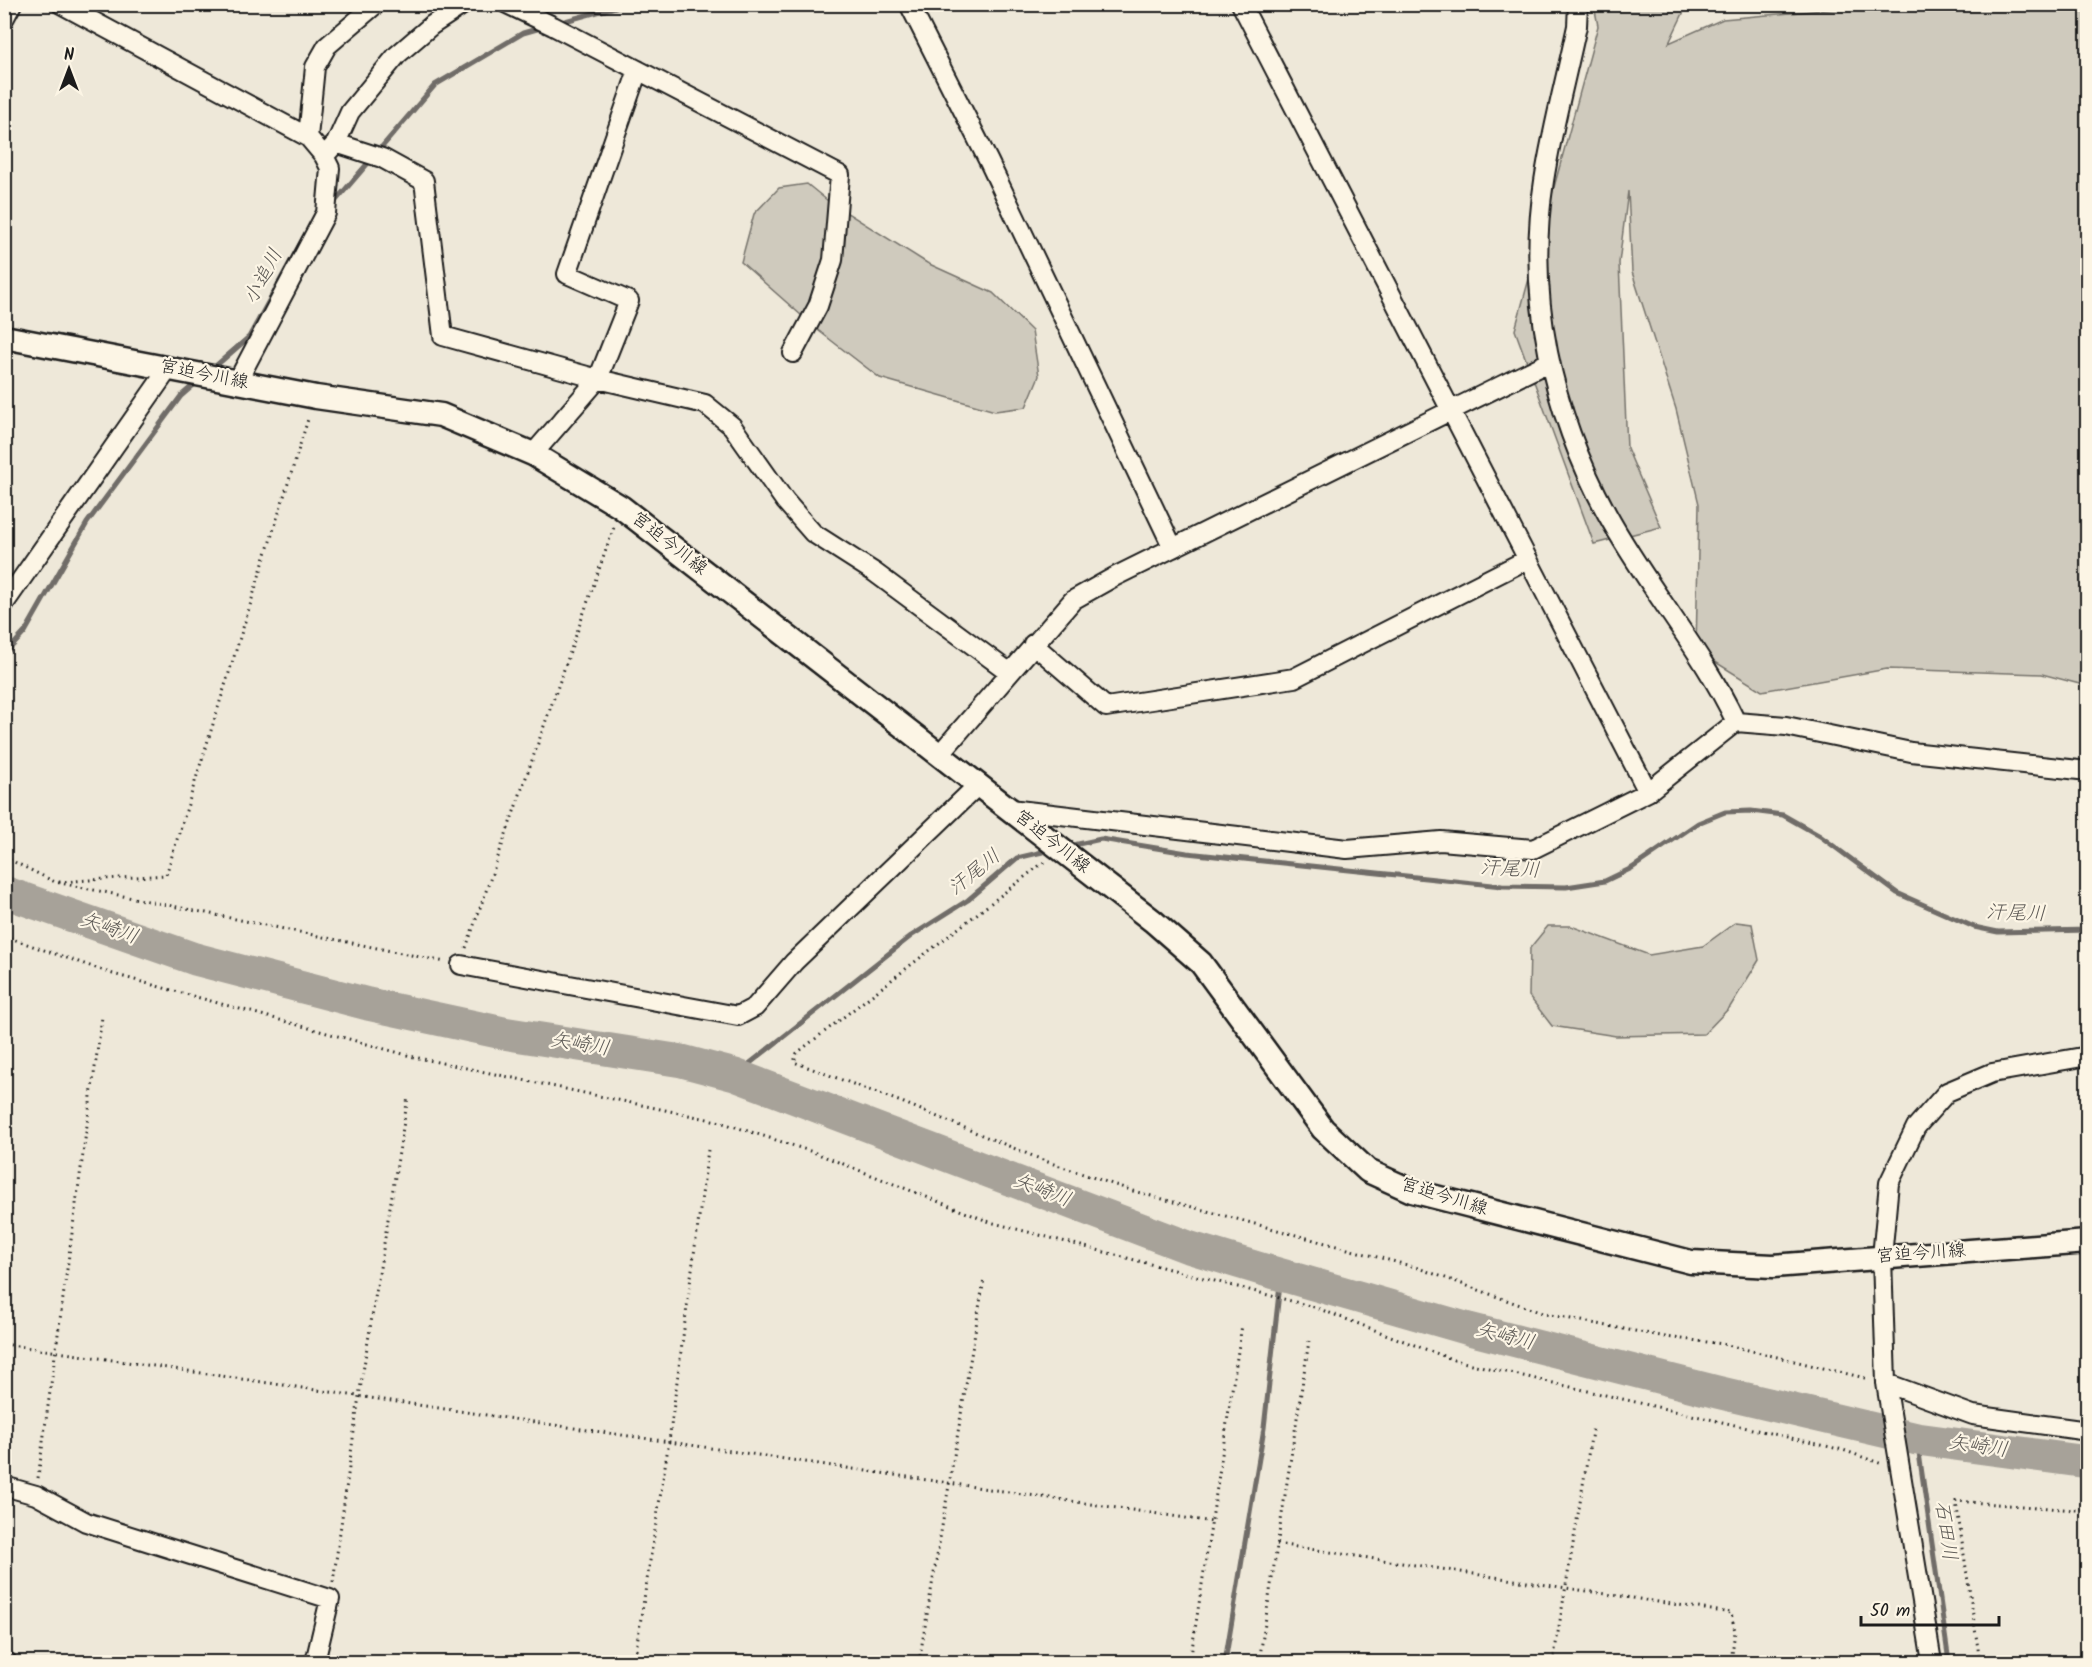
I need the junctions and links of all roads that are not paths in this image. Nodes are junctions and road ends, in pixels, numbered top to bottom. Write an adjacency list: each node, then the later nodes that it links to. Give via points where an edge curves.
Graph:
1 (12, 4): 9 (street)
2 (60, 4): 11 (street)
3 (376, 4): 11 (street, via 327,46 315,67)
4 (464, 4): 12 (street, via 398,54 350,112)
5 (507, 4): 10 (street)
6 (909, 4): 21 (street)
7 (1241, 4): 19 (street)
8 (1578, 4): 15 (street, via 1577,26 1544,183 1539,255 1541,312)
9 (4, 19)
10 (638, 70): 14 (street, via 840,175 833,261 818,306); 17 (street, via 567,274 629,301)
11 (309, 137): 12 (street)
12 (330, 150): 17 (street, via 382,158 424,181 443,336); 18 (street, via 326,213)
13 (4, 337): 16 (main road, 宮迫今川線)
14 (793, 353)
15 (1549, 362): 19 (street); 26 (street, via 1565,420 1607,514 1718,684)
16 (169, 368): 18 (main road, 宮迫今川線); 23 (street)
17 (598, 379): 20 (street); 25 (street, via 705,404 732,426 785,501 813,533 874,572)
18 (237, 381): 20 (main road, 宮迫今川線, via 441,415)
19 (1452, 411): 21 (street); 22 (street)
20 (533, 454): 27 (main road, 宮迫今川線, via 621,507)
21 (1173, 548): 24 (street, via 1073,600)
22 (1528, 559): 24 (street, via 1294,678 1106,707); 30 (street)
23 (4, 604)
24 (1033, 644): 25 (street)
25 (1009, 672): 27 (street)
26 (1736, 722): 28 (street, via 1786,726 1911,752); 30 (street)
27 (939, 755): 29 (main road, 宮迫今川線)
28 (2088, 771)
29 (978, 785): 31 (main road, 宮迫今川線); 32 (street, via 794,962 755,1007 738,1016)
30 (1648, 792): 31 (street, via 1533,849 1441,841 1347,849)
31 (1010, 809): 35 (main road, 宮迫今川線, via 1201,963 1323,1129 1368,1171 1412,1191 1691,1262 1773,1266)
32 (461, 965)
33 (2088, 1056): 35 (street, via 1992,1072 1947,1092 1916,1127 1889,1183)
34 (2088, 1242): 35 (main road, 宮迫今川線)
35 (1881, 1257): 36 (street)
36 (1886, 1383): 37 (street, via 1973,1415); 40 (street)
37 (2088, 1431)
38 (4, 1486): 39 (street, via 36,1495 86,1522 330,1599)
39 (315, 1662)
40 (1932, 1662)

